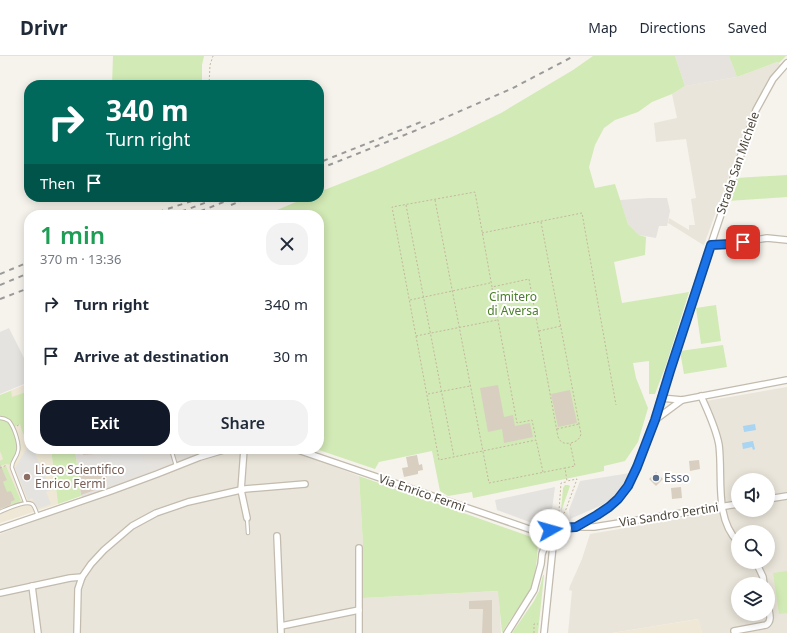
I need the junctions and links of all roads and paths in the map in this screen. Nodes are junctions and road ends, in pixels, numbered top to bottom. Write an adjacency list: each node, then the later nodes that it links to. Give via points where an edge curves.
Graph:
1 (213, 56): 3 (path)
2 (787, 63): 9 (street, Strada San Michele, via 773,79 756,110)
3 (209, 80)
4 (435, 199): 5 (path); 7 (path, via 475,192); 12 (path)
5 (406, 204): 13 (path); 14 (path, via 392,207)
6 (541, 221): 7 (path); 16 (path); 28 (path, via 582,213)
7 (482, 233): 10 (path)
8 (787, 240): 9 (street, via 767,238)
9 (711, 245): 26 (street, Strada San Michele)
10 (491, 283): 11 (path); 12 (path)
11 (492, 287): 15 (path); 18 (path, via 529,279)
12 (452, 291): 13 (path); 17 (path)
13 (424, 297): 14 (path); 19 (path)
14 (410, 300): 20 (path)
15 (498, 320): 17 (path); 33 (path, via 517,423 532,420)
16 (561, 326): 18 (path); 31 (path)
17 (460, 328): 19 (path); 22 (path)
18 (538, 331): 32 (path)
19 (430, 334): 20 (path); 23 (path)
20 (416, 336): 24 (path)
21 (787, 380): 25 (street)
22 (470, 386): 23 (path); 35 (path)
23 (441, 391): 24 (path); 40 (path)
24 (427, 394): 40 (path, via 439,460)
25 (701, 396): 27 (street); 53 (street, via 719,445)
26 (661, 398): 27 (street); 30 (street, Strada San Michele)
27 (682, 400): 30 (street)
28 (616, 405)
29 (0, 418): 41 (lane, via 8,421 18,442 19,450)
30 (655, 420): 59 (street, Strada San Michele, via 628,486 609,507)
31 (580, 424): 32 (path); 34 (path, via 580,438)
32 (556, 429): 34 (path, via 560,442)
33 (536, 440): 35 (path); 45 (path)
34 (570, 443): 44 (path, via 575,466)
35 (483, 451): 40 (path); 45 (path, via 489,483)
36 (172, 454): 42 (lane)
37 (210, 454): 42 (street)
38 (244, 454): 48 (street)
39 (310, 454): 62 (street, Via Enrico Fermi, via 536,531)
40 (454, 457)
41 (12, 466): 43 (path); 51 (lane)
42 (176, 467): 55 (street)
43 (0, 468)
44 (565, 468): 45 (path); 46 (path)
45 (543, 472)
46 (567, 481): 56 (path, via 561,483); 56 (path, via 577,479 565,512)
47 (305, 484): 48 (street)
48 (241, 490): 57 (street); 66 (street, via 188,502 156,513 132,526 104,550)
49 (787, 496): 50 (street)
50 (775, 498)
51 (25, 502): 54 (lane); 55 (lane, via 34,505)
52 (731, 505): 53 (street, Via Sandro Pertini)
53 (722, 507): 59 (street, Via Sandro Pertini, via 594,527); 63 (street)
54 (0, 512)
55 (38, 516): 60 (street)
56 (560, 516): 58 (path)
57 (247, 518): 61 (lane)
58 (558, 527): 59 (street, Strada San Michele); 62 (street, via 552,526); 62 (street, via 561,531 559,534)
59 (576, 527)
60 (0, 529)
61 (248, 533)
62 (552, 534): 71 (street); 78 (street, via 542,554 534,590)
63 (731, 534)
64 (277, 536): 72 (street)
65 (359, 548): 69 (street)
66 (82, 577): 67 (street); 75 (street, via 78,589)
67 (32, 586): 68 (street); 74 (street)
68 (0, 593)
69 (359, 610): 72 (street); 77 (street)
70 (770, 621): 73 (street, via 766,625)
71 (545, 625): 79 (path, via 534,624); 80 (street)
72 (281, 626): 76 (street)
73 (734, 630)
74 (38, 633)
75 (77, 633)
76 (281, 633)
77 (359, 633)
78 (507, 633)
79 (534, 633)
80 (544, 633)

